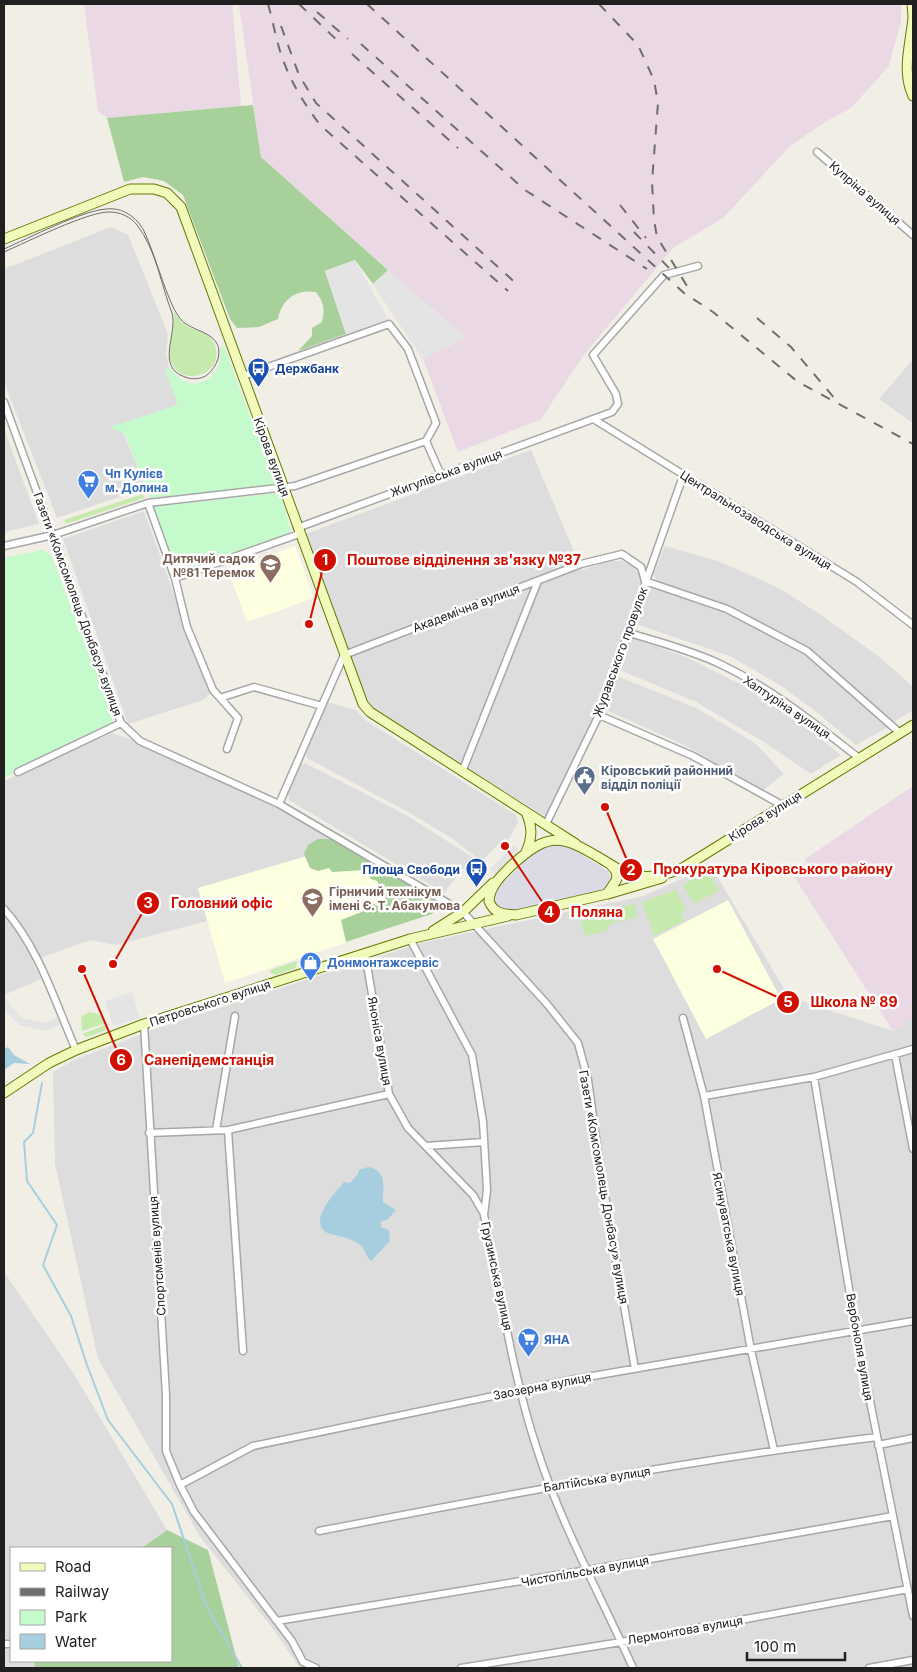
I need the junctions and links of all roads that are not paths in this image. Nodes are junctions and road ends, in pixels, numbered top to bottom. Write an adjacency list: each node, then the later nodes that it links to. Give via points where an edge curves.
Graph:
1 (912, 4): 2 (main road)
2 (913, 16): 3 (main road, via 907,77)
3 (913, 96)
4 (817, 152): 5 (street, Купріна вулиця)
5 (913, 235)
6 (4, 239): 8 (main road, Кірова вулиця, via 130,189 154,189 167,193 181,207)
7 (698, 266): 10 (street, Жигулівська вулиця, via 664,275 593,355 616,394 618,404 612,412)
8 (243, 376): 11 (street, via 389,324 408,349 436,423); 14 (main road, Кірова вулиця)
9 (4, 402): 17 (street, Газети «Комсомолець Донбасу» вулиця)
10 (595, 420): 12 (street, Жигулівська вулиця); 13 (street, Центральнозаводська вулиця)
11 (426, 441): 12 (street); 14 (street)
12 (441, 475): 16 (street, Жигулівська вулиця)
13 (684, 476): 21 (street, Журавського провулок); 22 (street, Центральнозаводська вулиця, via 857,582)
14 (282, 488): 15 (street); 16 (main road, Кірова вулиця)
15 (148, 503): 17 (street); 19 (street)
16 (298, 531): 19 (street, Жигулівська вулиця); 24 (main road, Кірова вулиця)
17 (53, 535): 18 (street); 28 (street, Газети «Комсомолець Донбасу» вулиця)
18 (4, 546)
19 (175, 578): 25 (street, via 187,628 213,690)
20 (538, 581): 21 (street, Академічна вулиця, via 593,560 622,554 641,567); 24 (street, Академічна вулиця); 34 (street)
21 (646, 581): 23 (street, Журавського провулок); 30 (street, via 726,609 807,651)
22 (913, 625)
23 (627, 632): 27 (street, Журавського провулок); 32 (street, Халтуріна вулиця, via 719,664 756,683)
24 (344, 655): 26 (street); 34 (main road, Кірова вулиця, via 366,709)
25 (220, 698): 26 (street, via 254,687); 31 (street, via 238,718)
26 (322, 706): 35 (street)
27 (599, 715): 36 (street, via 693,756); 38 (street, Журавського провулок)
28 (121, 724): 33 (street); 35 (street, Газети «Комсомолець Донбасу» вулиця, via 140,741)
29 (913, 725): 30 (main road, Кірова вулиця)
30 (900, 734): 32 (main road, Кірова вулиця)
31 (227, 749)
32 (859, 758): 36 (main road, Кірова вулиця)
33 (18, 772)
34 (462, 772): 37 (main road, Кірова вулиця)
35 (279, 804): 46 (street, Газети «Комсомолець Донбасу» вулиця)
36 (782, 805): 42 (main road, Кірова вулиця)
37 (526, 812): 38 (main road, Кірова вулиця); 40 (main road, via 531,834)
38 (546, 824): 39 (main road, Кірова вулиця)
39 (576, 844): 40 (main road, Кірова вулиця, via 549,840); 41 (main road, Кірова вулиця)
40 (525, 854): 43 (main road, Кірова вулиця)
41 (610, 864): 42 (main road, Кірова вулиця, via 630,875 654,877); 44 (main road, via 617,879)
42 (680, 869): 44 (main road, via 654,883)
43 (496, 880): 46 (main road, Кірова вулиця); 47 (main road, via 489,896 492,906 501,914)
44 (607, 894): 47 (main road)
45 (4, 909): 56 (street, via 23,933 35,956)
46 (463, 912): 48 (street, Газети «Комсомолець Донбасу» вулиця); 49 (main road, Кірова вулиця)
47 (516, 915): 48 (main road, Петровського вулиця)
48 (475, 924): 49 (main road, Петровського вулиця); 77 (street, Газети «Комсомолець Донбасу» вулиця, via 578,1043 588,1080)
49 (426, 935): 50 (main road, Петровського вулиця)
50 (410, 939): 51 (main road, Петровського вулиця); 62 (street, Грузинська вулиця, via 472,1055)
51 (365, 953): 54 (main road, Петровського вулиця); 60 (street, Яноніса вулиця)
52 (235, 1016): 63 (street)
53 (682, 1018): 61 (street, Ясинуватська вулиця)
54 (144, 1024): 56 (main road, Петровського вулиця); 65 (street, Спортсменів вулиця)
55 (913, 1049): 57 (street)
56 (76, 1050): 59 (main road, Петровського вулиця)
57 (895, 1055): 58 (street); 68 (street)
58 (814, 1077): 61 (street); 74 (street, Вербоноля вулиця)
59 (4, 1093)
60 (389, 1094): 64 (street); 67 (street, Яноніса вулиця, via 408,1128)
61 (704, 1096): 76 (street, Ясинуватська вулиця)
62 (483, 1122): 66 (street, Грузинська вулиця); 69 (street, Грузинська вулиця)
63 (216, 1130): 64 (street); 65 (street)
64 (228, 1130): 75 (street)
65 (149, 1133): 83 (street, Спортсменів вулиця, via 166,1395 166,1451)
66 (484, 1142): 67 (street); 69 (street, Грузинська вулиця)
67 (426, 1146): 71 (street, Яноніса вулиця)
68 (913, 1148)
69 (486, 1180): 70 (street, Грузинська вулиця)
70 (486, 1193): 71 (street); 72 (street, Грузинська вулиця)
71 (473, 1195): 72 (street, Яноніса вулиця)
72 (484, 1215): 78 (street, Грузинська вулиця)
73 (913, 1321): 74 (street, Заозерна вулиця)
74 (856, 1331): 76 (street, Заозерна вулиця); 79 (street, Вербоноля вулиця)
75 (243, 1350)
76 (751, 1350): 77 (street, Заозерна вулиця); 82 (street, Ясинуватська вулиця)
77 (635, 1369): 78 (street, Заозерна вулиця)
78 (521, 1390): 83 (street, Заозерна вулиця, via 253,1446); 84 (street, Грузинська вулиця)
79 (876, 1437): 81 (street, Вербоноля вулиця); 82 (street, Балтійська вулиця)
80 (913, 1438): 81 (street)
81 (878, 1445): 85 (street, Вербоноля вулиця)
82 (774, 1450): 84 (street, Балтійська вулиця)
83 (180, 1484): 90 (street, Спортсменів вулиця, via 194,1512)
84 (550, 1486): 86 (street, Балтійська вулиця); 87 (street, Грузинська вулиця)
85 (893, 1516): 87 (street, Чистопільська вулиця); 88 (street, Вербоноля вулиця)
86 (319, 1531)
87 (588, 1570): 90 (street, Чистопільська вулиця); 91 (street, Грузинська вулиця)
88 (908, 1589): 89 (street, Вербоноля вулиця); 91 (street, Лермонтова вулиця)
89 (913, 1616)
90 (277, 1621): 93 (street, via 303,1662)
91 (621, 1642): 94 (street, Лермонтова вулиця); 95 (street, Грузинська вулиця)
92 (913, 1660): 96 (street)
93 (316, 1668)
94 (461, 1668)
95 (633, 1668)
96 (869, 1668)

